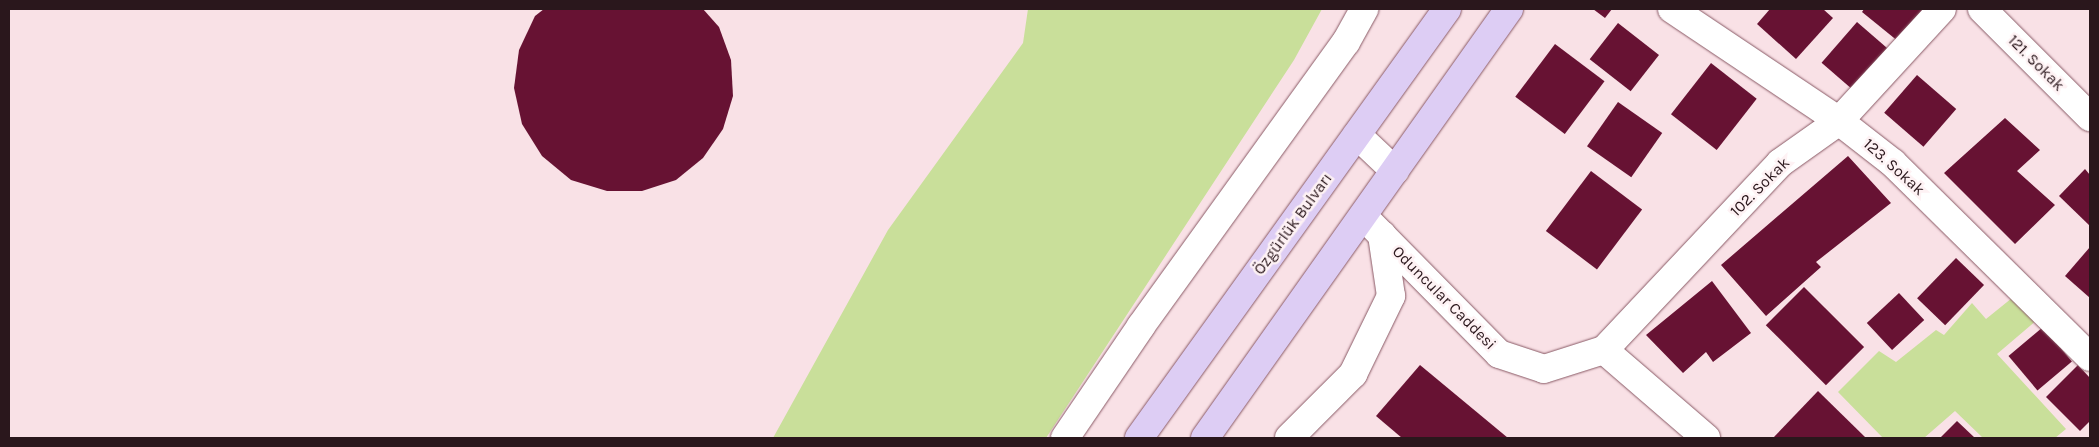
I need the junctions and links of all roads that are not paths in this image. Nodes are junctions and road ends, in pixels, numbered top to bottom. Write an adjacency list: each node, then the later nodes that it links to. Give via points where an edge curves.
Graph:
1 (1364, 9): 14 (street, via 1346,42 1140,326)
2 (1447, 9): 9 (main road, Özgürlük Bulvarı)
3 (1509, 9): 10 (main road)
4 (1672, 9): 8 (street, 123. Sokak)
5 (1942, 9): 8 (street, 102. Sokak)
6 (1982, 9): 7 (street, 121. Sokak)
7 (2090, 117)
8 (1839, 121): 12 (street, 102. Sokak, via 1780,163); 13 (street, 123. Sokak, via 1893,163)
9 (1357, 135): 10 (street); 15 (main road, Özgürlük Bulvarı)
10 (1394, 171): 11 (main road)
11 (1373, 226): 12 (street, Oduncular Caddesi, via 1499,354 1544,369); 16 (main road); 17 (street, via 1392,296 1352,374)
12 (1604, 350): 18 (street)
13 (2090, 357)
14 (1065, 438)
15 (1139, 438)
16 (1205, 438)
17 (1289, 438)
18 (1706, 438)

